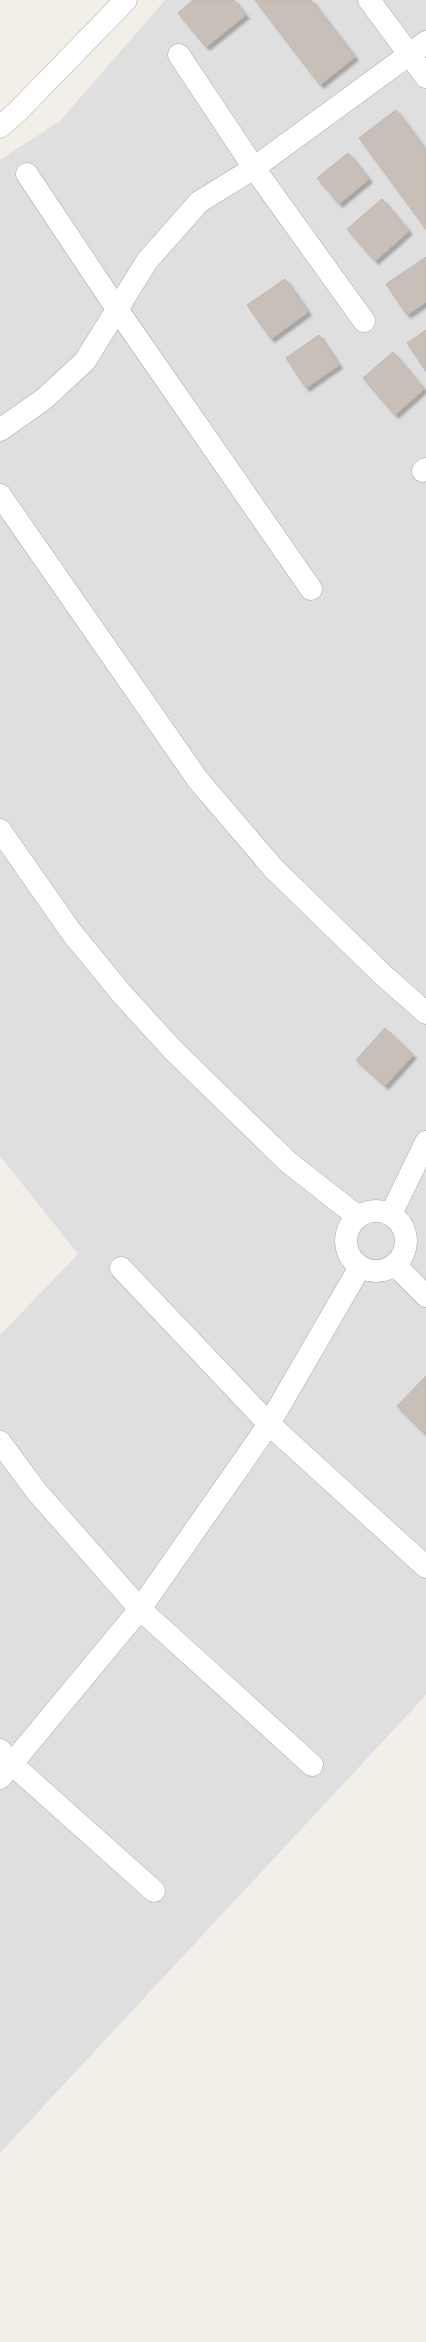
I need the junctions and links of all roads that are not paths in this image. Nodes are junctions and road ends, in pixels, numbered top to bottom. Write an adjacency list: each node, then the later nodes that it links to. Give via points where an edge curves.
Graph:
1 (126, 0): 6 (street)
2 (369, 0): 3 (street)
3 (418, 48): 5 (street); 7 (street)
4 (179, 55): 7 (street)
5 (426, 77)
6 (0, 127)
7 (254, 168): 9 (street, via 199,202 147,261); 10 (street)
8 (27, 174): 9 (street)
9 (117, 309): 11 (street, via 85,361 44,400); 13 (street)
10 (364, 321)
11 (0, 430)
12 (0, 495): 15 (street, via 198,780 274,868 383,975)
13 (311, 589)
14 (0, 830): 18 (street, via 72,933 122,994 173,1050 288,1162)
15 (426, 1013)
16 (426, 1142): 17 (street)
17 (391, 1214): 18 (street, via 380,1210 367,1211); 19 (street, via 406,1232 403,1256)
18 (357, 1216): 20 (street, via 348,1228 345,1243 350,1256)
19 (395, 1265): 20 (street, via 384,1270 372,1271); 22 (street)
20 (360, 1267): 23 (street)
21 (120, 1268): 23 (street)
22 (426, 1296)
23 (269, 1424): 25 (street); 26 (street)
24 (0, 1442): 26 (street, via 38,1492)
25 (426, 1567)
26 (140, 1609): 27 (street); 28 (street)
27 (4, 1764): 29 (street)
28 (312, 1765)
29 (154, 1892)

